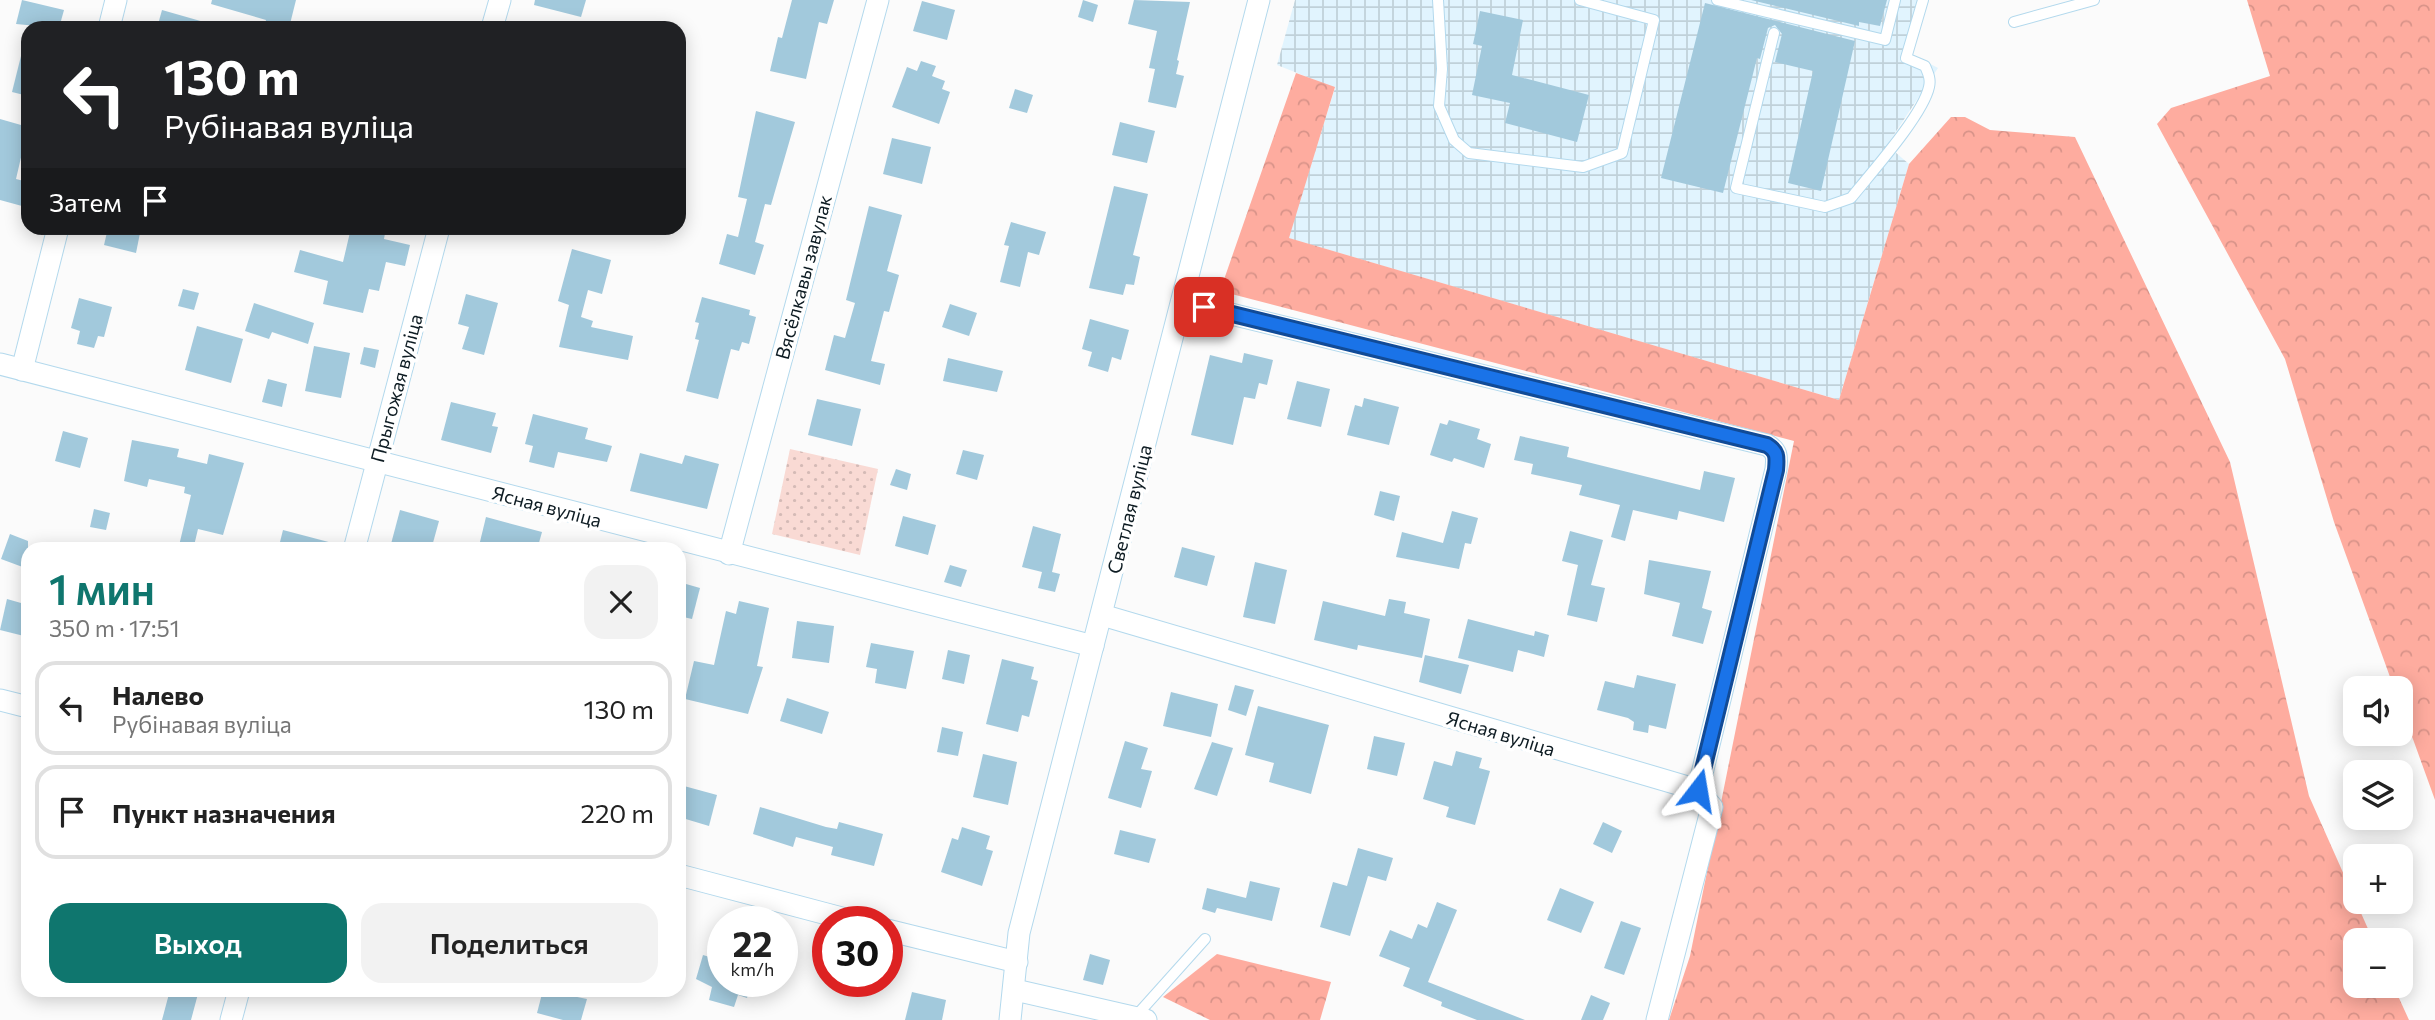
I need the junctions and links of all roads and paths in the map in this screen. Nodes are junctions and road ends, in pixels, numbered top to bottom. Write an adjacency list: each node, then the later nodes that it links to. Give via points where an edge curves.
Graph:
1 (116, 0): 11 (street)
2 (500, 0): 12 (street)
3 (878, 0): 24 (street, Вясёлкавы завулак)
4 (1259, 0): 17 (street, Светлая вуліца)
5 (1438, 0): 6 (lane, via 1440,106 1454,140 1469,153 1583,167 1622,153 1654,20)
6 (1580, 0)
7 (1717, 0): 8 (lane, via 1885,40)
8 (1895, 0)
9 (1923, 0): 14 (lane, via 1906,58 1925,66 1930,78 1921,107 1851,198 1836,206 1737,188)
10 (2094, 0): 13 (lane)
11 (111, 21)
12 (494, 21)
13 (2014, 22)
14 (1774, 33)
15 (56, 235): 19 (street)
16 (437, 235): 20 (street, Прыгожая вуліца)
17 (1182, 302): 25 (street, Светлая вуліца); 29 (street, via 1754,441 1774,450 1776,470)
18 (0, 364): 19 (street, Ясная вуліца)
19 (22, 370): 20 (street, Ясная вуліца)
20 (377, 461): 21 (street, Прыгожая вуліца); 22 (street, Ясная вуліца)
21 (356, 542)
22 (684, 542)
23 (686, 543): 24 (street, Ясная вуліца)
24 (729, 554): 26 (street, Ясная вуліца)
25 (1102, 615): 26 (street, Светлая вуліца); 29 (street, Ясная вуліца)
26 (1094, 646): 34 (street, Светлая вуліца, via 1019,933)
27 (0, 700): 28 (street)
28 (21, 705)
29 (1698, 790): 40 (street, via 1712,807)
30 (686, 877): 31 (street)
31 (812, 910)
32 (903, 934): 34 (street)
33 (1205, 939): 37 (lane)
34 (1017, 962): 35 (street, Светлая вуліца)
35 (1015, 990): 37 (street); 39 (street, Светлая вуліца)
36 (237, 997): 38 (street)
37 (1141, 1018)
38 (231, 1020)
39 (1010, 1020)
40 (1657, 1020)

